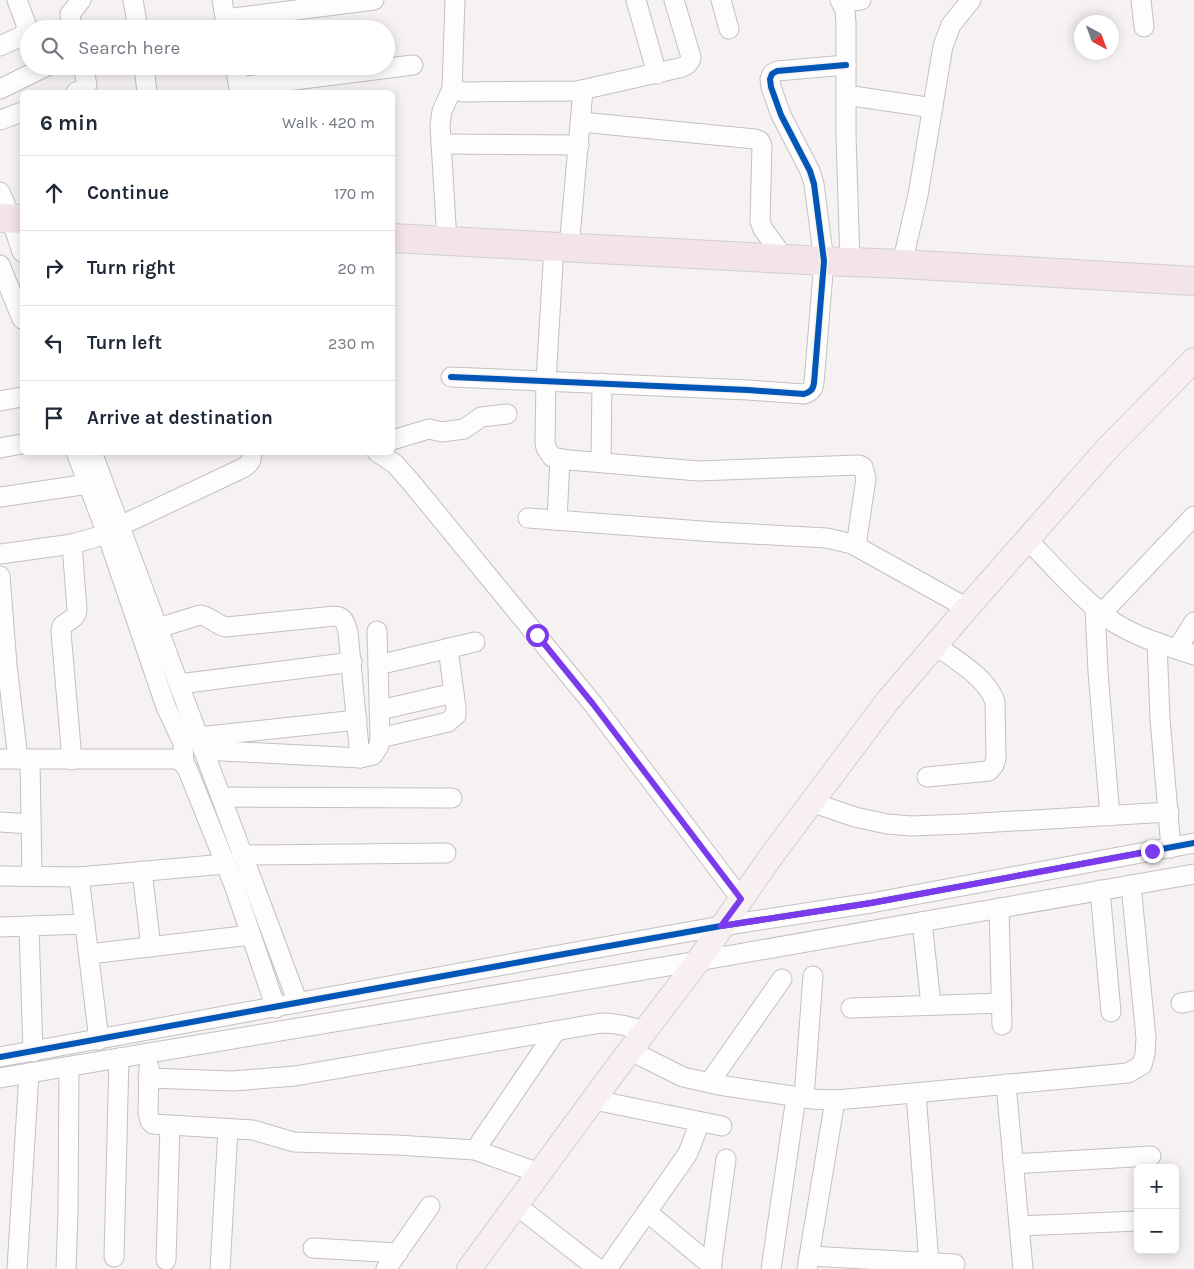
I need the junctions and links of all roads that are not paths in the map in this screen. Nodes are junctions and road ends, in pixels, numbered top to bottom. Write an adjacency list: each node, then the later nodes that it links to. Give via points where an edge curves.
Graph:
1 (17, 0): 13 (street)
2 (81, 0): 14 (street, via 70,14)
3 (133, 0): 15 (street)
4 (222, 0): 16 (street)
5 (374, 0): 17 (street)
6 (455, 0): 32 (street)
7 (636, 0): 25 (street)
8 (674, 0): 25 (street, via 691,57 686,66)
9 (721, 0): 19 (street)
10 (971, 0): 38 (street, via 946,35)
11 (1142, 0): 18 (street)
12 (848, 1): 23 (street, via 845,10)
13 (24, 20)
14 (71, 20)
15 (136, 20)
16 (225, 20)
17 (251, 20)
18 (1144, 27)
19 (729, 28)
20 (20, 37): 21 (street)
21 (0, 46)
22 (412, 65): 24 (street)
23 (846, 65): 37 (street); 51 (street, via 777,71 770,79 781,115 814,184)
24 (395, 67)
25 (657, 74): 36 (street)
26 (29, 75): 31 (street)
27 (85, 75): 33 (street, via 87,85)
28 (145, 75): 34 (street)
29 (237, 75): 35 (street)
30 (343, 75): 35 (street)
31 (0, 89)
32 (452, 89): 36 (street, via 463,92); 42 (street, via 441,116)
33 (80, 90)
34 (147, 90)
35 (240, 90)
36 (583, 90): 41 (street)
37 (846, 95): 38 (street); 52 (street)
38 (933, 108): 53 (street)
39 (20, 113): 40 (street)
40 (0, 120)
41 (581, 122): 43 (street); 50 (street, via 760,141 760,221)
42 (441, 144): 43 (street); 47 (street)
43 (579, 145): 49 (street)
44 (0, 192): 45 (street)
45 (10, 218): 48 (street)
46 (395, 238): 47 (highway)
47 (447, 241): 49 (highway)
48 (20, 246)
49 (561, 247): 50 (highway); 59 (street)
50 (784, 258): 51 (highway)
51 (824, 261): 52 (highway); 60 (street, via 814,383 810,392)
52 (850, 262): 53 (highway)
53 (902, 264): 55 (highway)
54 (0, 265): 56 (street)
55 (1194, 281)
56 (20, 314)
57 (1194, 360): 79 (main road, via 1106,450)
58 (451, 376): 59 (street)
59 (546, 380): 60 (street); 71 (street, via 546,448 552,457)
60 (602, 383): 72 (street)
61 (20, 396): 62 (street)
62 (0, 401)
63 (507, 414): 64 (street, via 481,417 464,429 442,432 429,429)
64 (395, 439)
65 (20, 444): 66 (street)
66 (0, 448)
67 (77, 455): 73 (street)
68 (93, 455): 78 (street)
69 (252, 455): 78 (street, via 244,468)
70 (382, 455): 126 (street, via 410,481 593,704)
71 (560, 459): 72 (street); 77 (street)
72 (601, 462): 81 (street, via 698,471 859,465 863,467 866,478)
73 (88, 484): 74 (street); 78 (street)
74 (0, 496)
75 (1194, 516): 85 (street)
76 (528, 518): 77 (street)
77 (557, 520): 81 (street, via 828,538)
78 (114, 530): 80 (street); 87 (street); 105 (street, via 166,707 183,743)
79 (1028, 540): 84 (main road); 85 (street)
80 (72, 544): 82 (street); 104 (street, via 77,615 62,626 61,632)
81 (856, 546): 84 (street)
82 (0, 554)
83 (0, 576): 103 (street)
84 (967, 608): 91 (main road)
85 (1098, 610): 90 (street, via 1130,631); 111 (street, via 1098,672)
86 (1194, 622): 93 (street)
87 (158, 628): 94 (street, via 200,615 226,627 338,616 346,622); 96 (street)
88 (377, 630): 95 (street)
89 (474, 642): 92 (street)
90 (1157, 642): 93 (street); 110 (street)
91 (935, 645): 106 (street, via 982,681 992,694 996,758 989,771); 109 (main road, via 886,702)
92 (448, 648): 95 (street); 97 (street)
93 (1185, 652)
94 (352, 662): 96 (street); 99 (street)
95 (378, 665): 98 (street)
96 (179, 684): 101 (street)
97 (454, 692): 98 (street); 100 (street, via 456,715 453,719)
98 (380, 710): 100 (street)
99 (357, 720): 101 (street); 102 (street)
100 (380, 738): 102 (street, via 373,755)
101 (201, 744): 102 (street); 107 (street)
102 (360, 758)
103 (16, 759): 104 (street); 113 (street)
104 (72, 760): 105 (street, via 175,759)
105 (184, 764): 118 (street)
106 (927, 777)
107 (221, 797): 108 (street); 117 (street)
108 (452, 798)
109 (811, 802): 111 (street, via 855,817 899,825); 126 (main road)
110 (1168, 812): 111 (street); 115 (street)
111 (1110, 816)
112 (0, 822): 113 (street)
113 (31, 824): 122 (street)
114 (1194, 843): 115 (street)
115 (1170, 848): 133 (street, via 871,903)
116 (446, 853): 117 (street)
117 (242, 855): 138 (street)
118 (225, 864): 119 (street); 132 (street)
119 (142, 871): 123 (street); 134 (street)
120 (1194, 874): 124 (street)
121 (0, 876): 122 (street)
122 (32, 876): 123 (street)
123 (79, 876): 129 (street)
124 (1131, 885): 125 (street); 158 (street, via 1146,1038 1142,1065 1128,1073)
125 (1100, 890): 127 (street); 143 (street)
126 (741, 899): 133 (main road)
127 (999, 908): 128 (street); 139 (street)
128 (922, 922): 133 (street); 140 (street)
129 (85, 924): 131 (street); 135 (street)
130 (0, 927): 131 (street)
131 (30, 927): 149 (street)
132 (251, 935): 134 (street); 141 (street)
133 (710, 943): 138 (street); 146 (main road); 150 (street)
134 (151, 947): 135 (street)
135 (89, 954): 147 (street)
136 (813, 976): 160 (street)
137 (782, 979): 157 (street)
138 (298, 1003): 141 (street)
139 (1002, 1003): 140 (street); 144 (street)
140 (931, 1005): 142 (street)
141 (276, 1008): 147 (street)
142 (851, 1008)
143 (1111, 1012)
144 (1002, 1025)
145 (556, 1031): 146 (street, via 616,1023); 156 (street, via 295,1076 233,1080); 167 (street)
146 (645, 1032): 148 (main road)
147 (99, 1040): 149 (street)
148 (631, 1051): 157 (street, via 683,1076); 161 (main road)
149 (32, 1052): 151 (street)
150 (149, 1054): 152 (street); 156 (street)
151 (0, 1058)
152 (119, 1058): 153 (street); 179 (street)
153 (69, 1067): 154 (street); 187 (street)
154 (29, 1073): 155 (street); 186 (street)
155 (0, 1078)
156 (148, 1078): 164 (street, via 150,1121)
157 (708, 1082): 160 (street)
158 (1006, 1084): 159 (street); 170 (street)
159 (916, 1093): 162 (street); 182 (street)
160 (800, 1098): 162 (street); 193 (street)
161 (594, 1100): 163 (street); 171 (main road)
162 (834, 1100): 181 (street)
163 (700, 1122): 165 (street); 174 (street, via 688,1152)
164 (170, 1126): 166 (street); 180 (street)
165 (722, 1126)
166 (228, 1129): 167 (street, via 253,1130 294,1142); 188 (street)
167 (475, 1150): 171 (street)
168 (1151, 1156): 170 (street)
169 (726, 1159): 185 (street)
170 (1013, 1164): 176 (street)
171 (539, 1173): 172 (main road)
172 (516, 1205): 190 (main road); 191 (street)
173 (430, 1206): 178 (street)
174 (647, 1212): 185 (street); 192 (street)
175 (1134, 1221): 176 (street)
176 (1019, 1226): 194 (street)
177 (313, 1248): 178 (street)
178 (398, 1253): 189 (street)
179 (114, 1257)
180 (166, 1260)
181 (808, 1263): 184 (street)
182 (929, 1263): 183 (street); 184 (street)
183 (955, 1264)
184 (872, 1265)
185 (711, 1267)
186 (17, 1269)
187 (66, 1269)
188 (220, 1269)
189 (386, 1269)
190 (469, 1269)
191 (598, 1269)
192 (607, 1269)
193 (771, 1269)
194 (1022, 1269)

